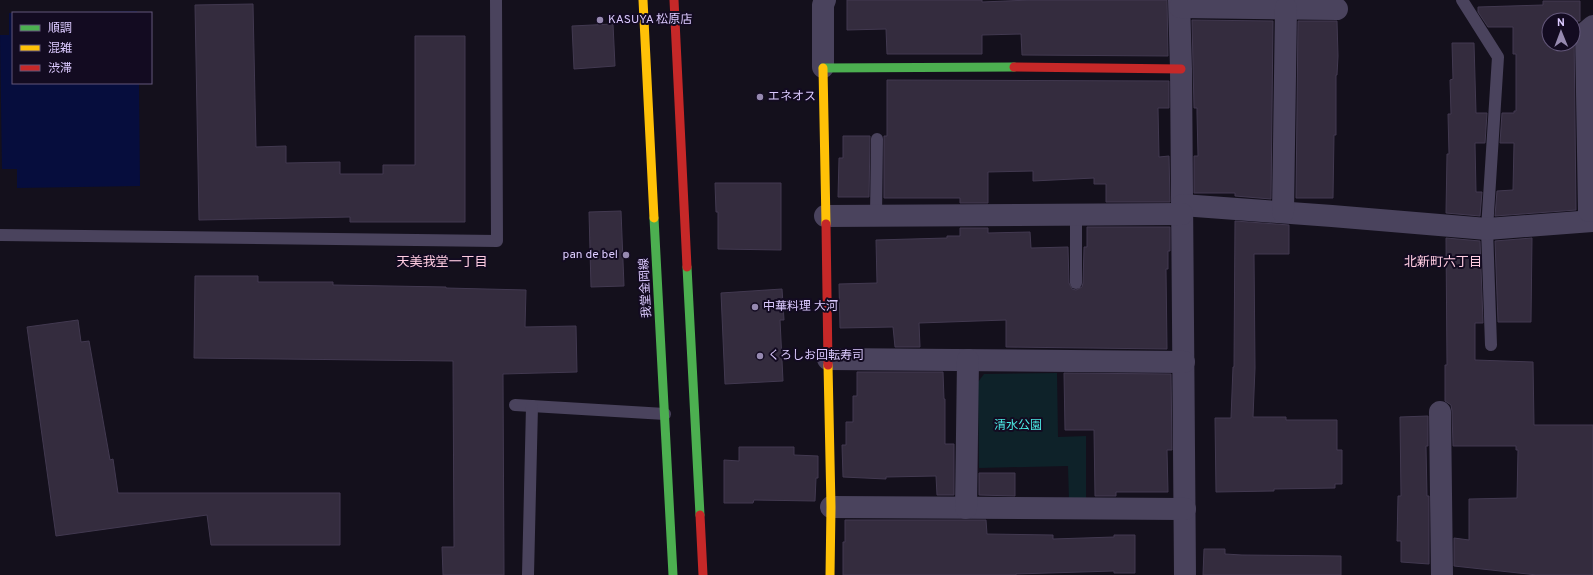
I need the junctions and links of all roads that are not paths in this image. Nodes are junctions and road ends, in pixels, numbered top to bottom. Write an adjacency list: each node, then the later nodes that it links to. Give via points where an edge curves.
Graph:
1 (496, 0): 20 (lane, via 497,241)
2 (643, 0): 29 (main road, 我堂金岡線)
3 (674, 0): 35 (main road)
4 (825, 0): 10 (street)
5 (1462, 0): 19 (lane, via 1498,57)
6 (1179, 4): 7 (street); 11 (street)
7 (1286, 8): 8 (street); 14 (street)
8 (1337, 9)
9 (1593, 26): 18 (street, via 1586,32)
10 (823, 67): 11 (main road); 16 (main road)
11 (1181, 69): 13 (street)
12 (876, 139): 17 (lane)
13 (1182, 210): 14 (street); 15 (street); 25 (street)
14 (1283, 212): 19 (street)
15 (1076, 215): 17 (street); 21 (lane)
16 (825, 216): 17 (street); 23 (main road)
17 (876, 216)
18 (1591, 216): 19 (street)
19 (1487, 229): 22 (lane)
20 (0, 235)
21 (1076, 283)
22 (1491, 345)
23 (828, 359): 24 (street); 30 (main road)
24 (968, 360): 25 (street); 31 (street)
25 (1184, 362): 32 (street)
26 (515, 404): 27 (lane)
27 (532, 406): 29 (lane); 33 (lane)
28 (1440, 412): 38 (street)
29 (665, 414): 34 (main road, 我堂金岡線)
30 (831, 507): 31 (street); 36 (main road)
31 (966, 508): 32 (street)
32 (1185, 509): 37 (street)
33 (528, 575)
34 (673, 575)
35 (704, 575)
36 (830, 575)
37 (1185, 575)
38 (1442, 575)

